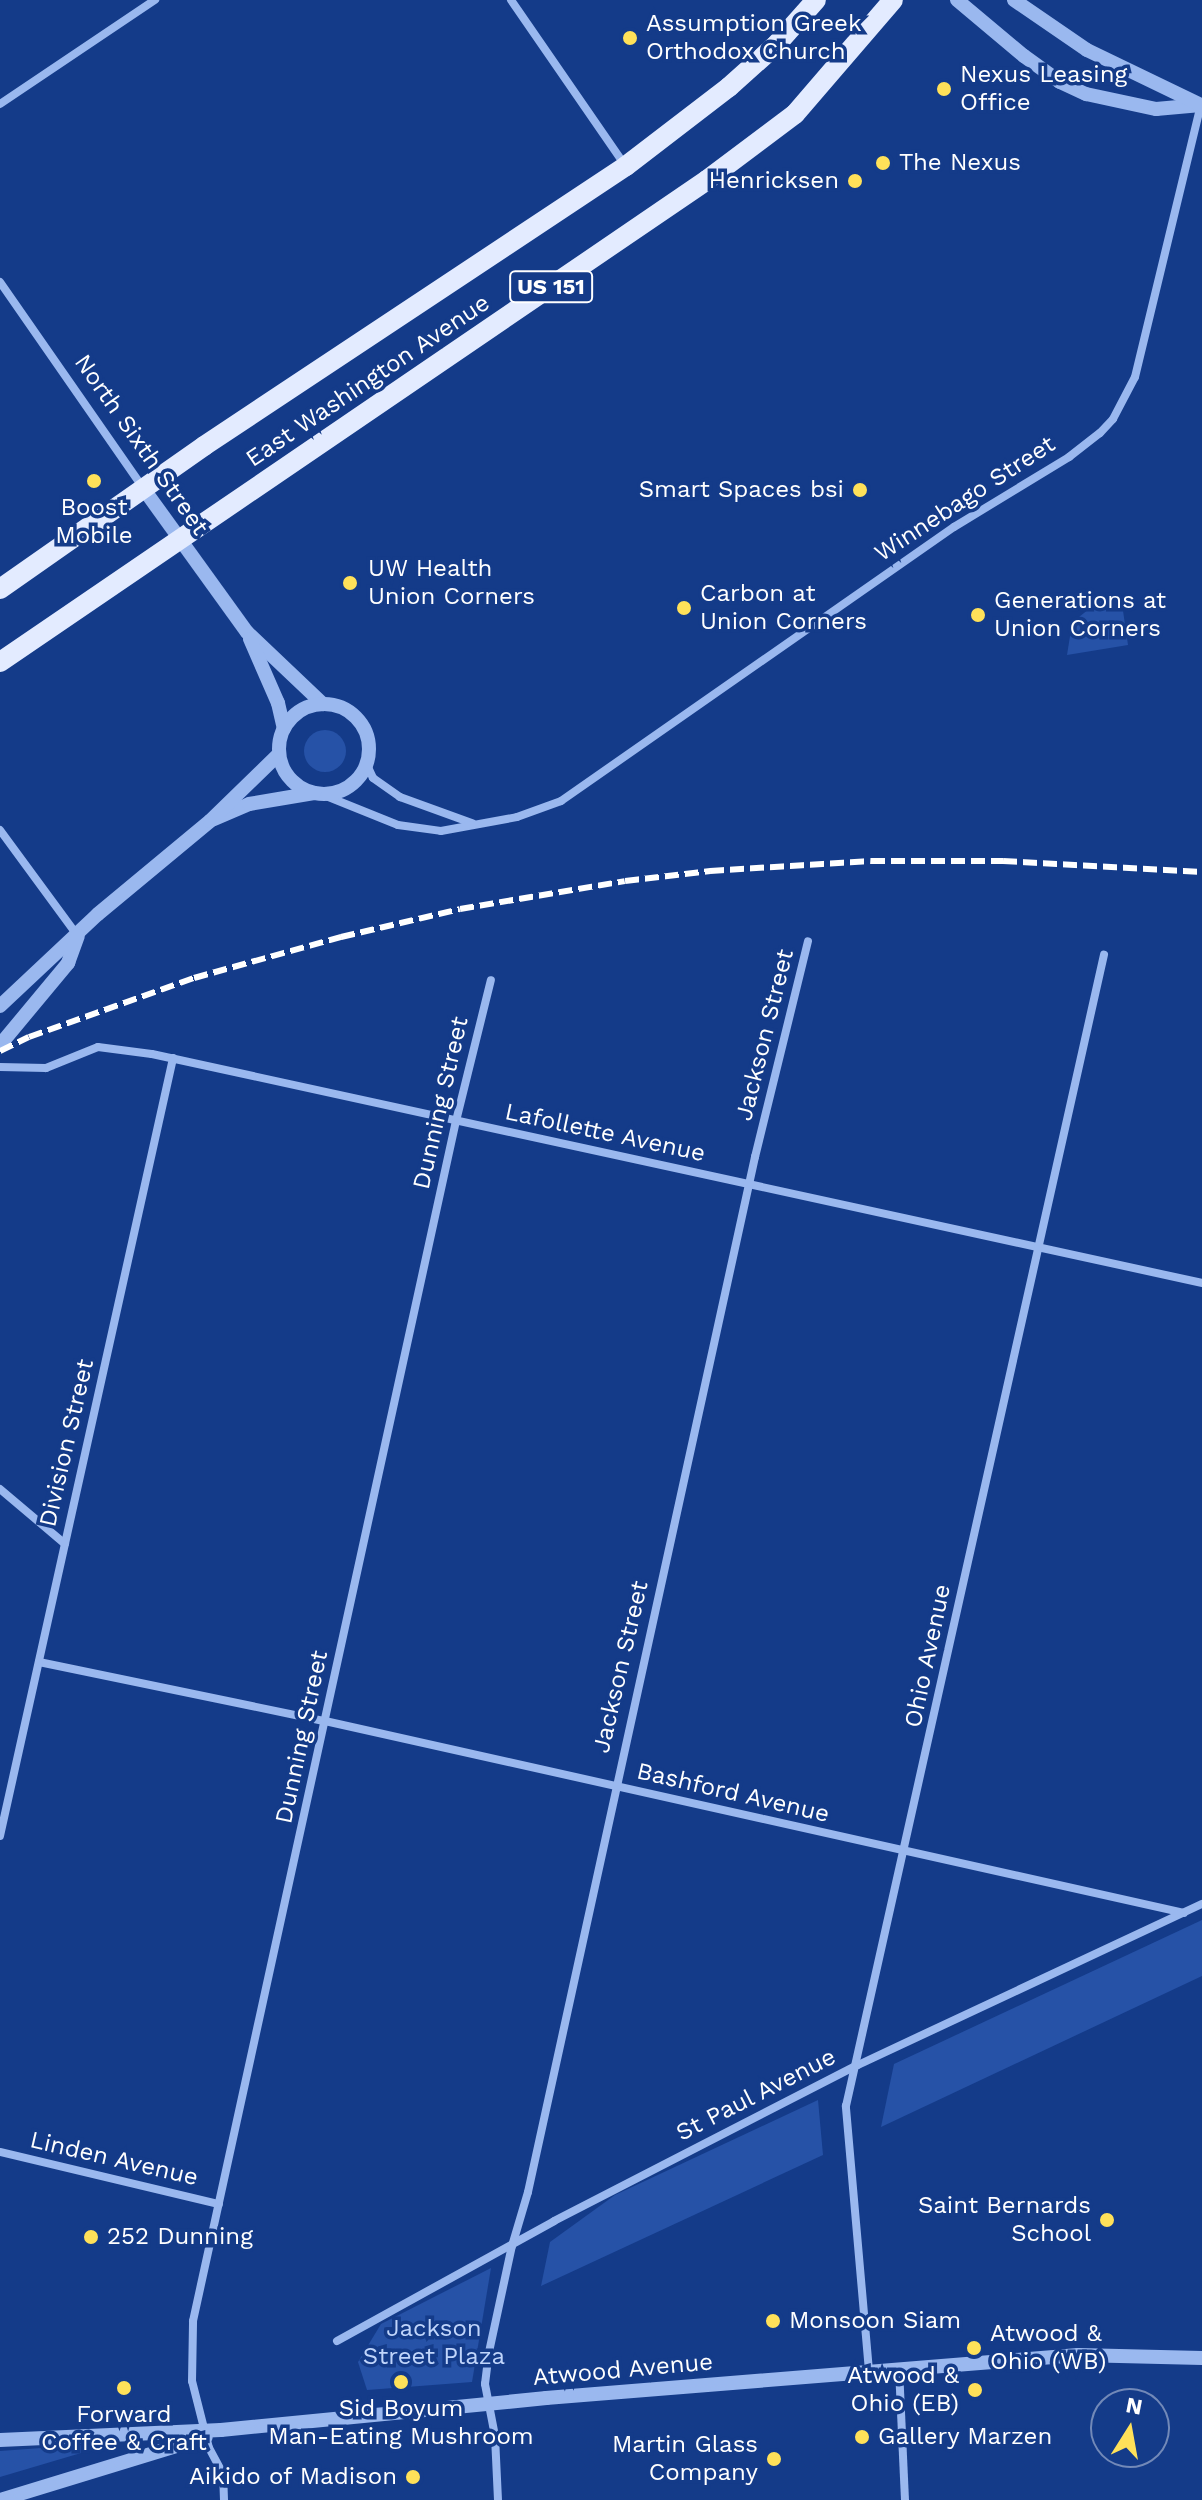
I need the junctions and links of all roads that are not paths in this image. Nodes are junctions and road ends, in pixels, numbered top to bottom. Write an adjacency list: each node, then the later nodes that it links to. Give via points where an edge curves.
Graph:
1 (155, 0): 7 (street)
2 (511, 0): 9 (street)
3 (816, 0): 9 (main road, East Washington Avenue / US 151, via 765,56)
4 (893, 0): 12 (main road, East Washington Avenue / US 151, via 795,114 686,195)
5 (957, 0): 8 (street, via 1024,56 1086,94 1156,109)
6 (1014, 0): 8 (street, via 1087,50)
7 (0, 104)
8 (1202, 105): 22 (street, Winnebago Street, via 1135,377 1100,433 954,527 577,792 517,817)
9 (626, 166): 11 (main road, East Washington Avenue / US 151)
10 (0, 282): 11 (street, North Sixth Street)
11 (143, 488): 12 (street, North Sixth Street); 13 (main road, East Washington Avenue / US 151)
12 (180, 540): 14 (street, North Sixth Street); 15 (main road, East Washington Avenue / US 151)
13 (0, 589)
14 (247, 632): 16 (street, North Sixth Street); 17 (street, North Sixth Street)
15 (0, 662)
16 (323, 704): 17 (street, via 300,711); 19 (street, via 347,710 365,729)
17 (284, 728): 18 (street)
18 (279, 754): 20 (street, via 290,779); 21 (street, Winnebago Street)
19 (367, 765): 20 (street, via 349,787); 22 (street, Winnebago Street, via 373,778 400,797)
20 (318, 794): 21 (street, Winnebago Street, via 249,804); 22 (street, Winnebago Street, via 418,829)
21 (210, 821): 24 (street, Winnebago Street)
22 (476, 824)
23 (0, 830): 24 (street)
24 (78, 935): 28 (street, Winnebago Street); 29 (street, Winnebago Street, via 68,963)
25 (808, 941): 33 (street, Jackson Street)
26 (1104, 955): 34 (street, Ohio Avenue)
27 (491, 980): 32 (street, Dunning Street)
28 (0, 1006)
29 (0, 1045)
30 (173, 1058): 31 (street, Lafollette Avenue, via 98,1047 46,1068); 32 (street, Lafollette Avenue); 37 (street, Division Street)
31 (0, 1067)
32 (456, 1121): 33 (street, Lafollette Avenue); 39 (street, Dunning Street)
33 (750, 1185): 34 (street, Lafollette Avenue); 40 (street, Jackson Street)
34 (1039, 1246): 35 (street, Lafollette Avenue); 42 (street, Ohio Avenue)
35 (1202, 1283)
36 (0, 1490): 37 (street)
37 (65, 1544): 38 (street, Division Street)
38 (39, 1662): 39 (street, Bashford Avenue); 41 (street, Division Street)
39 (325, 1721): 40 (street, Bashford Avenue); 47 (street, Dunning Street)
40 (614, 1787): 42 (street, Bashford Avenue); 48 (street, Jackson Street)
41 (0, 1836)
42 (905, 1852): 44 (street, Bashford Avenue); 45 (street, Ohio Avenue)
43 (1202, 1904): 44 (street, St Paul Avenue)
44 (1184, 1913): 45 (street, St Paul Avenue)
45 (858, 2065): 48 (street, St Paul Avenue); 52 (street, Ohio Avenue, via 846,2106)
46 (0, 2152): 47 (street, Linden Avenue)
47 (219, 2204): 54 (street, Dunning Street, via 190,2353)
48 (512, 2246): 49 (street, St Paul Avenue); 53 (street, Jackson Street, via 486,2374)
49 (337, 2341)
50 (1202, 2358): 51 (street, Atwood Avenue, via 1078,2355)
51 (899, 2367): 52 (street, Atwood Avenue); 59 (street)
52 (869, 2371): 53 (street, Atwood Avenue)
53 (489, 2403): 54 (street, Atwood Avenue); 58 (street, Jackson Street)
54 (205, 2434): 55 (street, Atwood Avenue); 56 (street); 57 (street, Dunning Street, via 223,2474)
55 (0, 2440)
56 (0, 2500)
57 (224, 2500)
58 (498, 2500)
59 (905, 2500)

